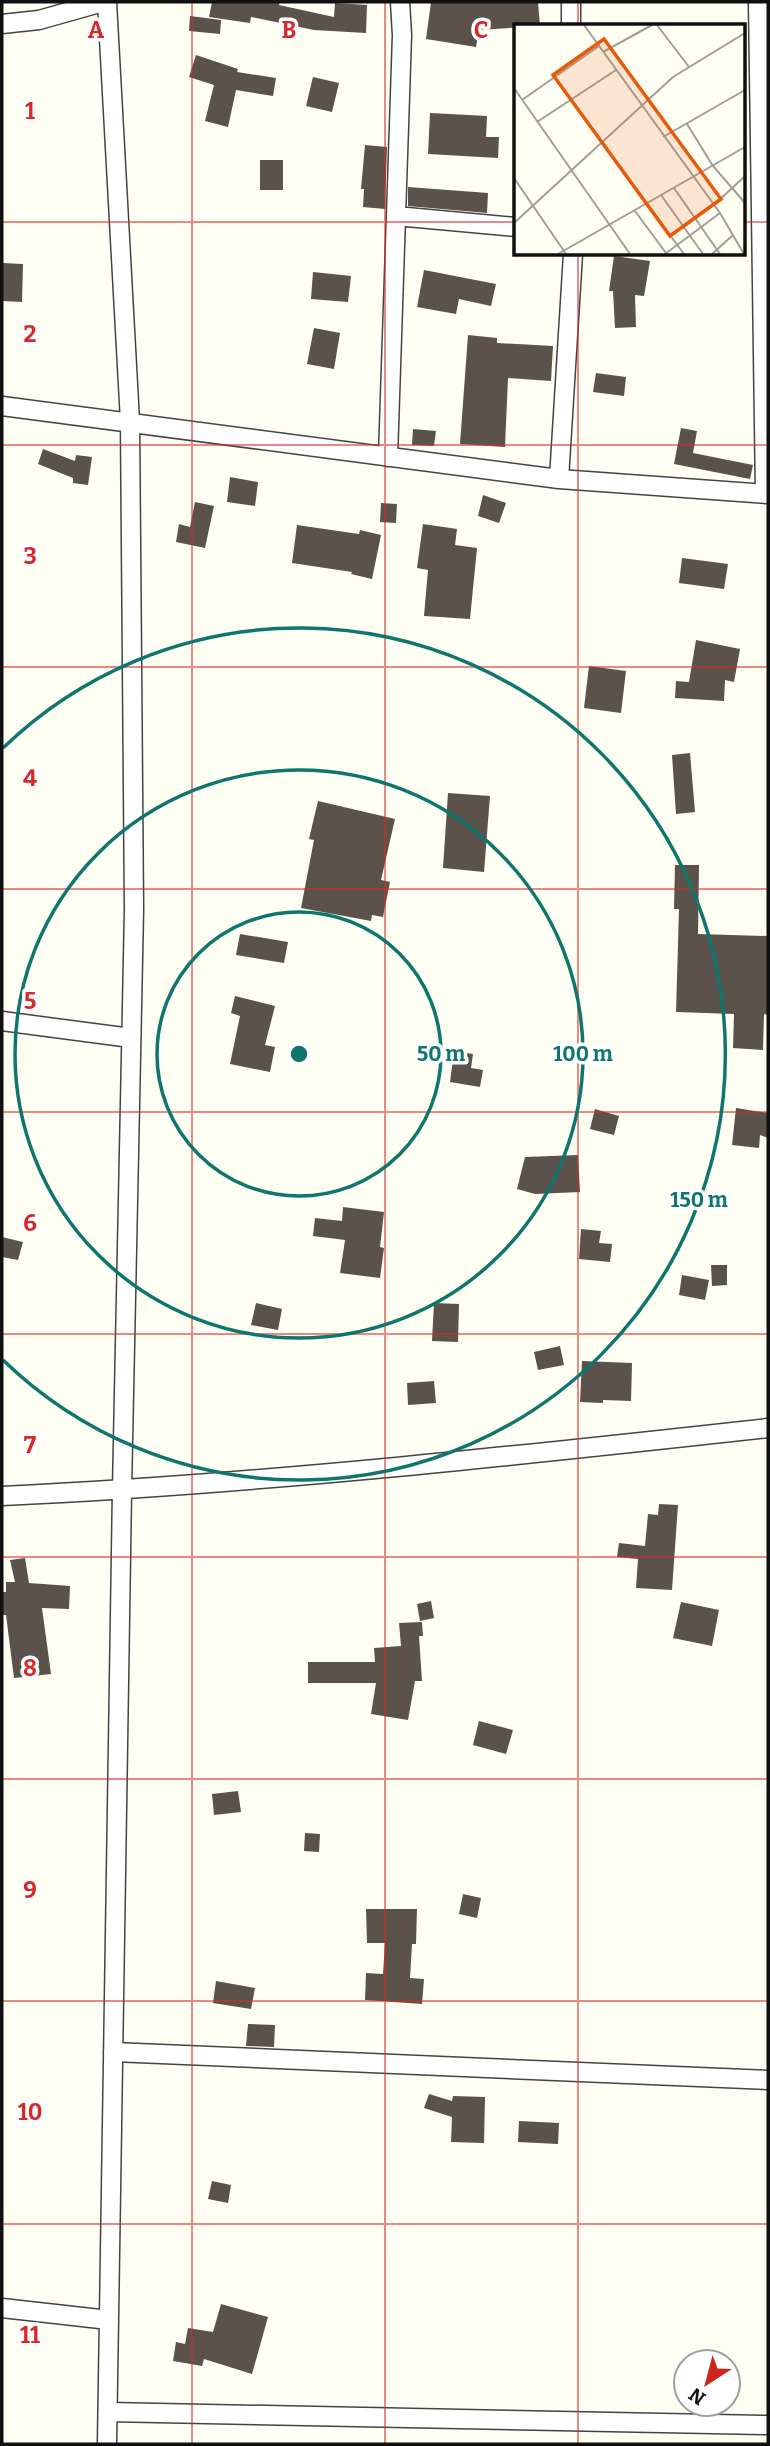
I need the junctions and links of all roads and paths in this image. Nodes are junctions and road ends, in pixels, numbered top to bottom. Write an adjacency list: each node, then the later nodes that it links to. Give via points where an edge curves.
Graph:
1 (105, 2): 5 (street, via 39,20); 11 (street)
2 (400, 2): 7 (street)
3 (571, 2): 6 (street)
4 (758, 2): 14 (street)
5 (2, 24)
6 (571, 24)
7 (396, 216): 8 (street); 12 (street)
8 (514, 227)
9 (573, 256): 13 (street)
10 (2, 406): 11 (street)
11 (130, 421): 12 (street); 16 (street)
12 (388, 457): 13 (street)
13 (559, 479): 14 (street)
14 (767, 494)
15 (2, 1021): 16 (street)
16 (131, 1038): 18 (street)
17 (768, 1428): 18 (street)
18 (122, 1490): 19 (street); 20 (street)
19 (2, 1496)
20 (113, 2052): 21 (street); 23 (street)
21 (768, 2080)
22 (2, 2308): 23 (street)
23 (109, 2320): 24 (street)
24 (108, 2412): 25 (street); 26 (street)
25 (768, 2425)
26 (107, 2444)

